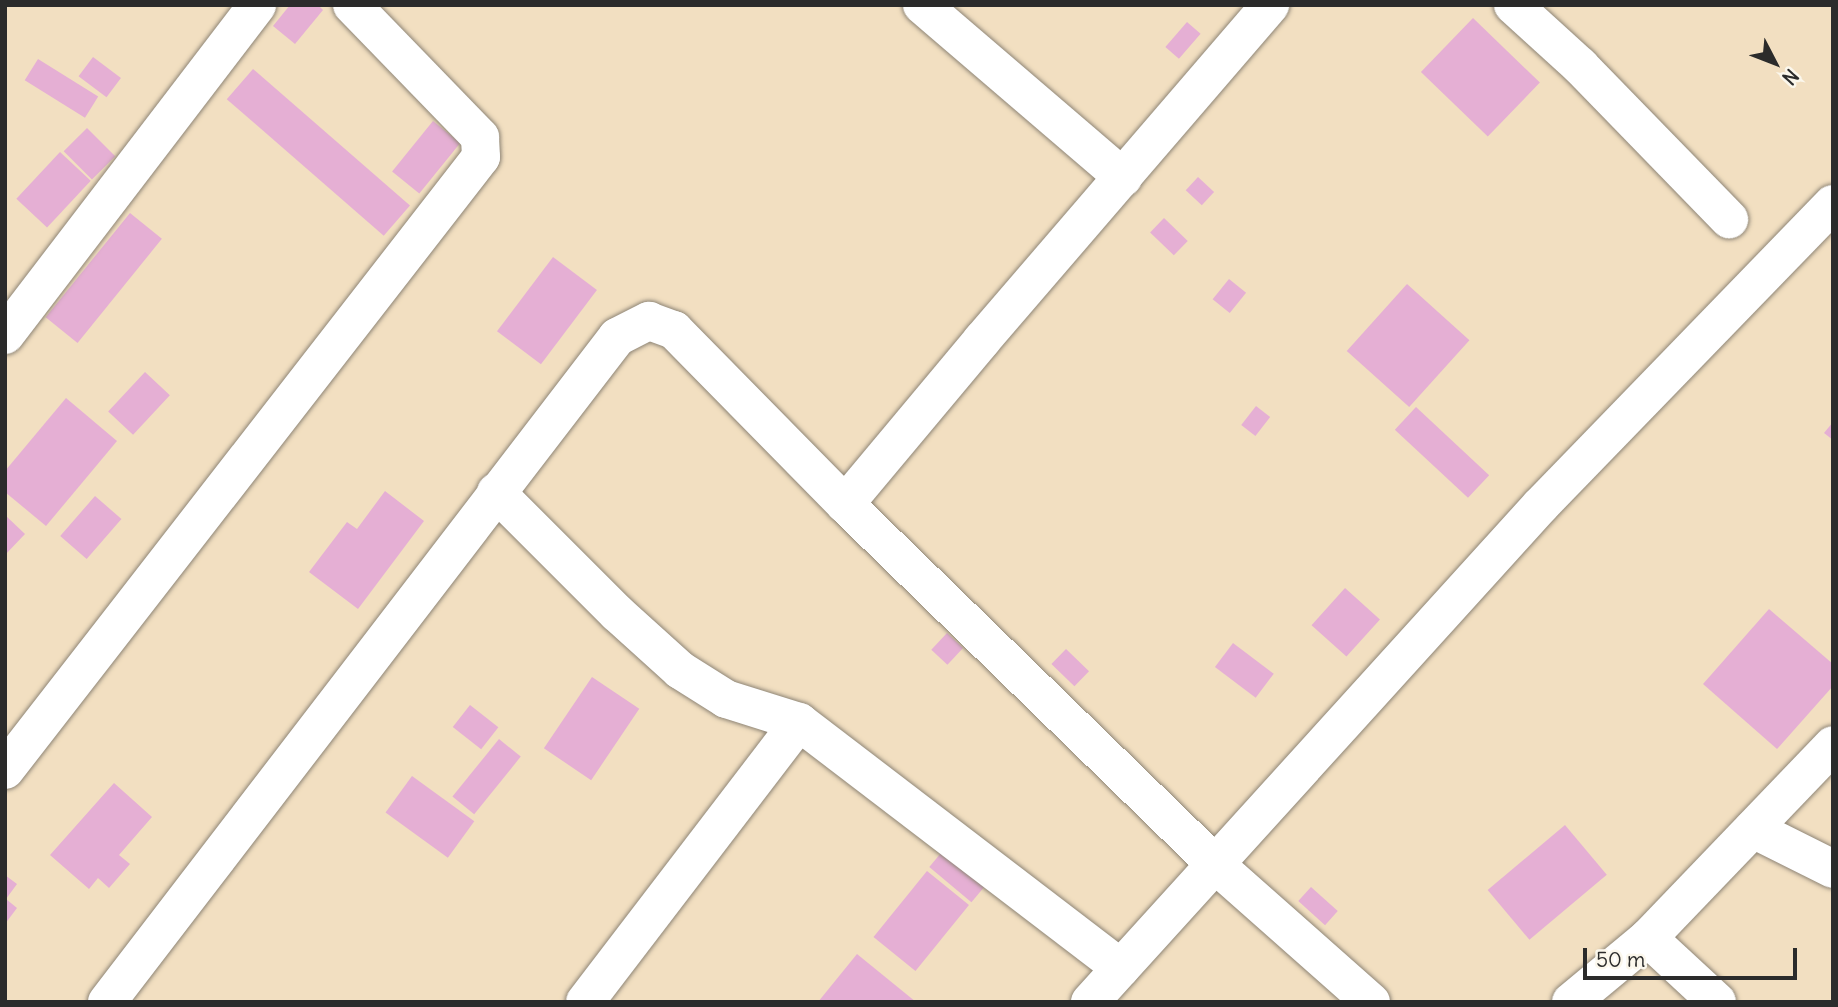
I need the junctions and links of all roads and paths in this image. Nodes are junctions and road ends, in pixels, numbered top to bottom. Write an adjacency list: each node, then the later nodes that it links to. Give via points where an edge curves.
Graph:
1 (257, 5): 9 (street)
2 (352, 5): 14 (street, via 480,137 481,157)
3 (922, 5): 6 (street)
4 (1270, 5): 6 (street)
5 (1513, 5): 8 (street, via 1580,66)
6 (1122, 177): 11 (street)
7 (1833, 204): 16 (street, via 1541,505)
8 (1729, 219)
9 (5, 335)
10 (496, 492): 11 (street, via 617,337 649,321 674,330); 12 (street, via 680,670 726,699); 20 (street)
11 (845, 504): 16 (street)
12 (799, 722): 19 (street); 21 (street)
13 (1833, 745): 15 (street)
14 (5, 770)
15 (1753, 828): 17 (street); 18 (street)
16 (1216, 865): 19 (street); 23 (street)
17 (1833, 869)
18 (1648, 937): 24 (street); 25 (street)
19 (1121, 968): 22 (street)
20 (107, 1002)
21 (585, 1002)
22 (1090, 1002)
23 (1371, 1002)
24 (1571, 1002)
25 (1717, 1002)

